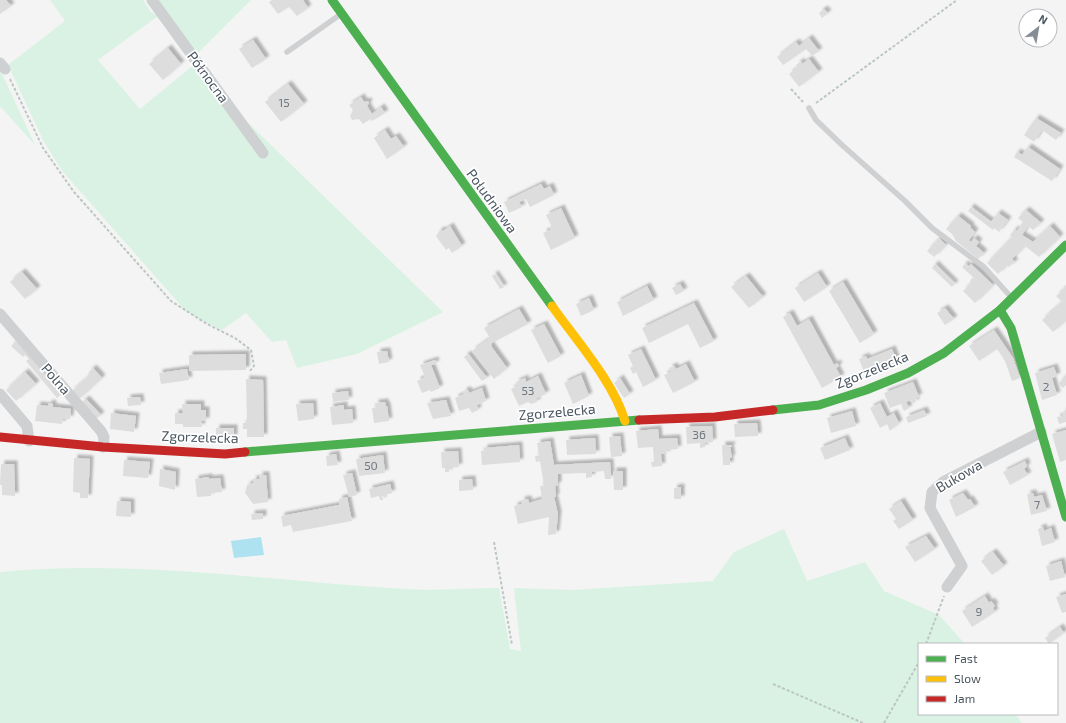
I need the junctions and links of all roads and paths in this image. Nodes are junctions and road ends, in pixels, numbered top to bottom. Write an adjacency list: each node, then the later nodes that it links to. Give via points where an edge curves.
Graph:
1 (152, 0): 9 (street, Północna)
2 (332, 0): 4 (street, Południowa)
3 (957, 0): 8 (path)
4 (341, 14): 5 (lane); 16 (street, Południowa, via 599,372 621,408)
5 (287, 52)
6 (2, 66): 14 (path, via 43,148 74,192 171,301 251,350 254,366)
7 (791, 89): 8 (path)
8 (809, 108): 11 (lane, via 816,120 842,145 932,228 984,267)
9 (263, 154)
10 (1066, 245): 11 (street, Zgorzelecka)
11 (1013, 299): 12 (street, Zgorzelecka)
12 (1000, 310): 16 (street, Zgorzelecka, via 944,353 908,373 819,405 715,417); 17 (street, via 1011,328)
13 (0, 314): 20 (street, Polna, via 101,432 104,437)
14 (250, 371)
15 (0, 394): 19 (street, via 27,426)
16 (624, 421): 20 (street, Zgorzelecka, via 225,454)
17 (1041, 432): 21 (street); 23 (street, Bukowa, via 943,482 932,492 930,508 962,566)
18 (0, 437): 19 (street, Zgorzelecka)
19 (29, 441): 20 (street, Zgorzelecka)
20 (103, 447)
21 (1066, 518)
22 (494, 542): 25 (path)
23 (947, 587): 24 (path)
24 (926, 643)
25 (512, 645)
26 (918, 664): 29 (path)
27 (773, 684): 28 (path)
28 (863, 723)
29 (884, 723)

